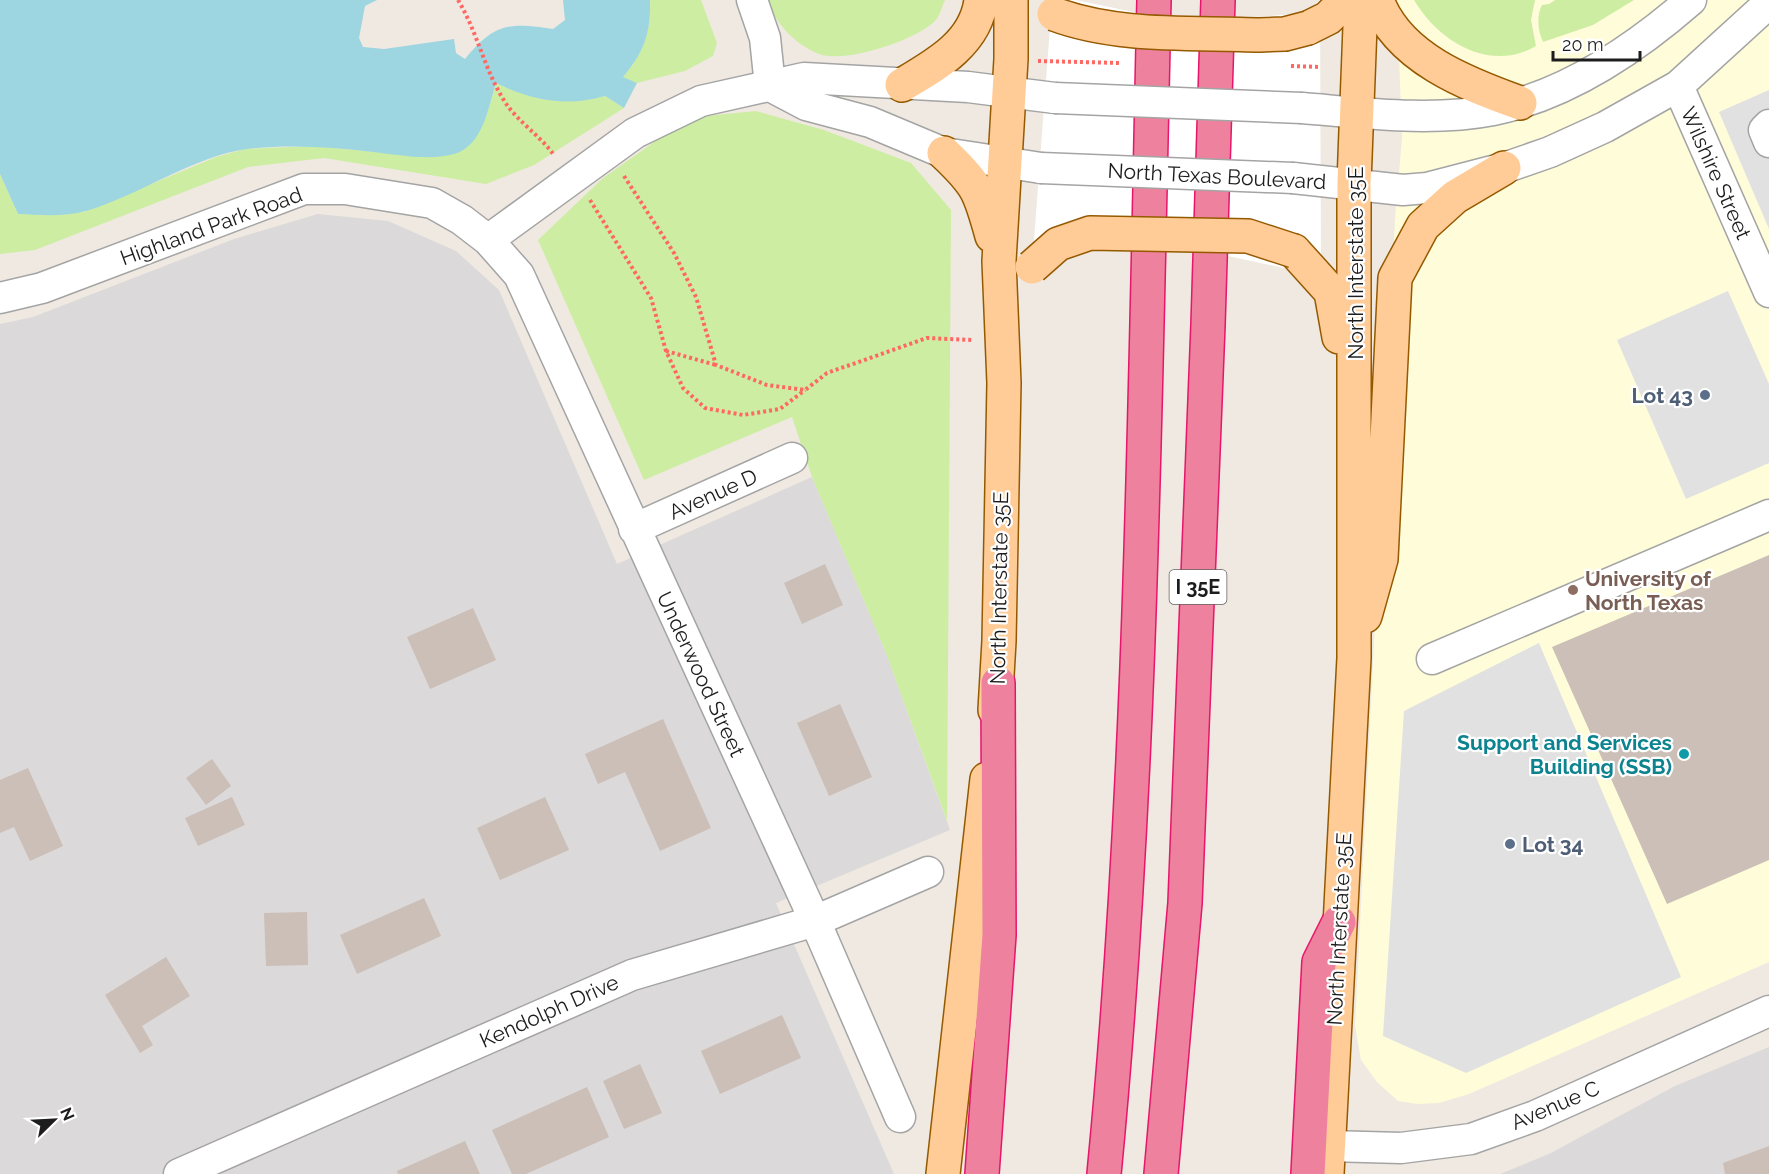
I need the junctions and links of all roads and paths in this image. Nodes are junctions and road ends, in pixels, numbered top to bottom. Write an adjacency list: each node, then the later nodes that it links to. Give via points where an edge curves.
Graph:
1 (458, 0): 22 (path, via 507,105 541,137)
2 (752, 0): 15 (street, via 765,38)
3 (981, 0): 13 (main road, via 979,15 961,45)
4 (1011, 0): 16 (main road, North Interstate 35E)
5 (1154, 0): 53 (highway, I 35E, via 1141,609 1119,993)
6 (1218, 0): 54 (highway, I 35E, via 1185,903)
7 (1346, 0): 12 (main road, bridge, via 1328,18 1308,28 1260,35 1107,29 1081,24)
8 (1360, 0): 18 (main road, North Interstate 35E)
9 (1377, 0): 17 (main road, via 1400,37 1434,67)
10 (1690, 0): 17 (street, via 1604,64 1562,87)
11 (1769, 3): 14 (street, North Texas Boulevard)
12 (1049, 7)
13 (902, 85): 15 (street, via 804,78); 16 (street)
14 (1678, 86): 24 (street, North Texas Boulevard, via 1605,127); 29 (street, Wilshire Street)
15 (770, 87): 21 (street, North Texas Boulevard, via 806,105 870,122); 28 (street, via 701,101 663,118 608,151)
16 (1009, 92): 18 (street, bridge, via 1055,98); 23 (main road, North Interstate 35E)
17 (1520, 103): 18 (street, via 1466,114)
18 (1358, 113): 26 (main road, North Interstate 35E)
19 (1769, 125): 20 (street, via 1764,130)
20 (1769, 142)
21 (944, 153): 23 (street, North Texas Boulevard); 30 (main road, via 969,176 981,194)
22 (559, 162)
23 (1004, 164): 26 (street, North Texas Boulevard, bridge); 30 (main road, North Interstate 35E)
24 (1504, 168): 26 (street, North Texas Boulevard, via 1426,188 1403,190); 41 (main road, via 1455,197 1423,226 1395,278 1381,559)
25 (620, 170): 35 (path, via 674,253 696,297)
26 (1354, 183): 41 (main road, North Interstate 35E)
27 (587, 195): 34 (path, via 651,298)
28 (488, 240): 32 (street, Highland Park Road, via 432,203 345,189 304,189 42,288); 40 (street, Underwood Street, via 519,275)
29 (1762, 258): 31 (street, Wilshire Street)
30 (999, 261): 36 (main road, North Interstate 35E)
31 (1769, 292)
32 (0, 298)
33 (976, 340): 37 (path, via 927,338 827,373)
34 (666, 351): 35 (path); 37 (path, via 682,388 705,408 743,415 780,409)
35 (716, 365): 37 (path, via 767,386)
36 (1004, 383): 41 (main road, bridge, via 1016,290 1032,267 1058,244 1090,233 1248,236 1294,251 1331,292 1339,329 1336,568); 43 (main road, North Interstate 35E)
37 (805, 390)
38 (792, 458): 40 (street, Avenue D)
39 (1769, 515): 42 (street)
40 (634, 530): 45 (street, Underwood Street)
41 (1354, 658): 46 (main road, North Interstate 35E)
42 (1432, 659)
43 (998, 683): 51 (main road, North Interstate 35E); 52 (highway, via 999,935)
44 (928, 872): 45 (street, Kendolph Drive)
45 (815, 921): 48 (street, Underwood Street); 50 (street, Kendolph Drive, via 632,975)
46 (1339, 922): 49 (main road, North Interstate 35E); 55 (highway, via 1319,962)
47 (1769, 1011): 49 (street, Avenue C, via 1535,1116 1471,1139)
48 (900, 1117)
49 (1328, 1160)
50 (178, 1174)
51 (942, 1174)
52 (982, 1174)
53 (1104, 1174)
54 (1161, 1174)
55 (1308, 1174)

